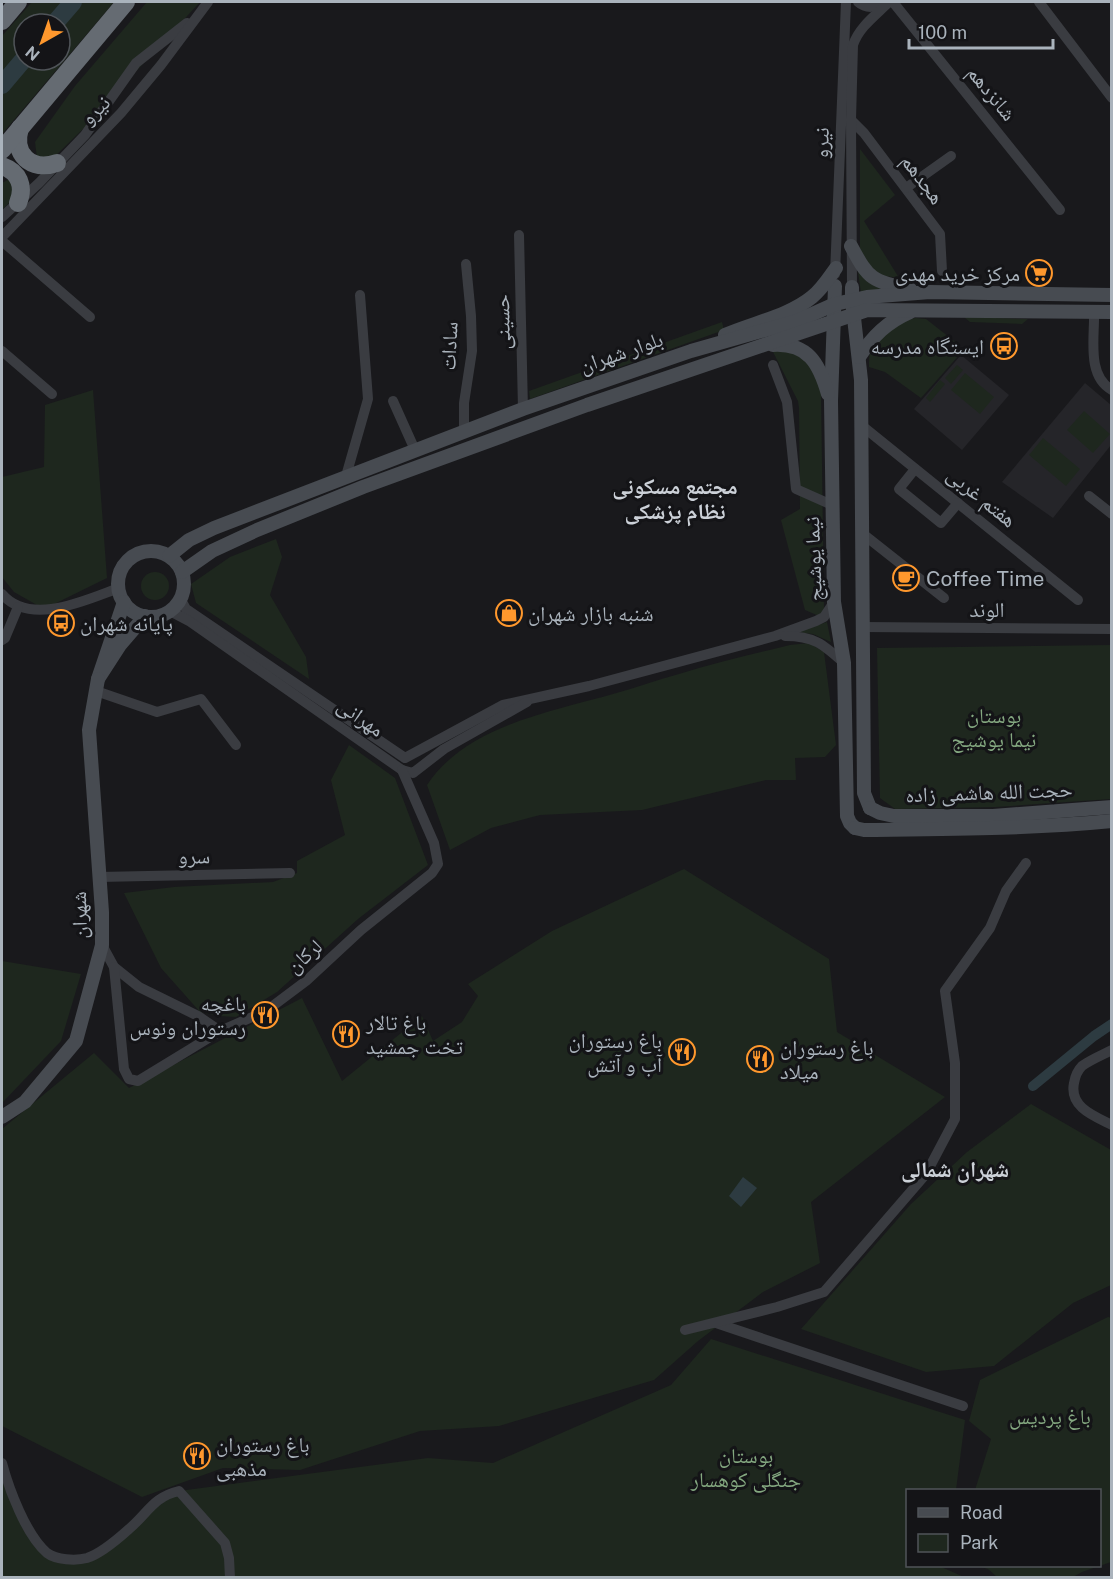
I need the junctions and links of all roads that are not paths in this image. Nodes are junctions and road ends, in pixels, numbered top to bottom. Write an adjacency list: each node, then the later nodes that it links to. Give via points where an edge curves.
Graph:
1 (18, 2): 8 (highway)
2 (126, 2): 13 (highway)
3 (207, 2): 9 (street, نیرو, via 186,24 136,63); 10 (street, نیرو)
4 (846, 2): 27 (street, نیرو)
5 (858, 2): 6 (street, via 868,7)
6 (889, 2): 12 (street, نیرو, via 861,29 853,45); 20 (street, شانزدهم)
7 (1039, 2): 11 (street)
8 (2, 21)
9 (122, 82): 10 (street, via 133,84); 16 (street, نیرو, via 84,135)
10 (138, 94): 23 (street, نیرو)
11 (1112, 98)
12 (851, 120): 18 (street, هجدهم); 25 (street, نیرو)
13 (20, 128): 14 (highway); 16 (highway, via 18,144 26,159 41,166)
14 (2, 150)
15 (951, 156): 18 (street)
16 (57, 163): 19 (street, نیرو)
17 (2, 166): 19 (highway, via 20,180)
18 (906, 188): 28 (street, هجدهم, via 940,234)
19 (18, 203): 21 (street, نیرو)
20 (1060, 210)
21 (2, 217)
22 (519, 235): 51 (street, حسینی)
23 (2, 237)
24 (2, 241): 39 (street)
25 (851, 246): 30 (street, via 864,270 878,281); 31 (street, نیرو)
26 (466, 264): 53 (street, سادات, via 472,351)
27 (836, 268): 29 (street, نیرو); 43 (street, via 822,288 798,306)
28 (942, 271)
29 (835, 286): 34 (street, نیما یوشیج)
30 (930, 292): 31 (street, بلوار شهران); 32 (street, بلوار شهران)
31 (852, 293): 34 (street, بلوار شهران); 38 (street)
32 (1112, 295)
33 (360, 296): 56 (street, via 368,399)
34 (835, 304): 40 (street, نیما یوشیج); 43 (street, بلوار شهران, via 797,321)
35 (916, 310): 36 (street, بلوار شهران); 38 (street, بلوار شهران, via 867,310); 44 (street, via 886,325)
36 (1095, 312): 37 (street, بلوار شهران); 47 (street, via 1095,367 1101,382)
37 (1112, 312)
38 (854, 314): 40 (street, بلوار شهران); 44 (street)
39 (90, 316)
40 (834, 322): 41 (street, بلوار شهران); 45 (street, نیما یوشیج)
41 (762, 345): 50 (street, via 783,344 807,352 819,368); 63 (street, بلوار شهران, via 363,487 257,530 213,551)
42 (2, 351): 48 (street)
43 (691, 351): 51 (street, بلوار شهران)
44 (858, 351): 45 (street, via 846,339); 52 (street)
45 (834, 352): 50 (street, نیما یوشیج)
46 (773, 365): 59 (street, via 787,402 796,489)
47 (1112, 390)
48 (52, 394)
49 (393, 401): 54 (street)
50 (831, 401): 59 (street, نیما یوشیج)
51 (523, 409): 53 (street, بلوار شهران)
52 (861, 425): 55 (street, هفتم غربی); 61 (street)
53 (464, 430): 54 (street, بلوار شهران)
54 (415, 450): 56 (street, بلوار شهران)
55 (915, 469): 58 (street, هفتم غربی); 58 (street, via 899,489 924,510 941,523)
56 (346, 476): 62 (street, بلوار شهران, via 214,528 189,540)
57 (1089, 496): 60 (street)
58 (958, 503): 68 (street, هفتم غربی)
59 (832, 505): 70 (street, نیما یوشیج)
60 (1111, 514)
61 (863, 534): 66 (street); 74 (street)
62 (169, 556): 63 (street); 64 (street, via 149,551 129,559 119,577)
63 (182, 572): 67 (street)
64 (119, 588): 69 (street); 71 (street, via 68,606 37,610)
65 (2, 594): 71 (street)
66 (944, 598)
67 (181, 600): 72 (street); 80 (street, مهرانی, via 186,609 405,758 503,705)
68 (1078, 600)
69 (124, 602): 73 (street); 79 (street)
70 (834, 602): 76 (street, via 824,617); 78 (street, نیما یوشیج)
71 (18, 607): 77 (street)
72 (170, 611): 73 (street); 82 (street, مهرانی, via 199,627)
73 (145, 616): 79 (street, via 120,645)
74 (863, 627): 75 (street, الوند); 84 (street, via 864,793)
75 (1112, 629)
76 (775, 636): 78 (street, via 813,639); 80 (street, مهرانی)
77 (2, 640)
78 (844, 663): 86 (street, نیما یوشیج, via 847,816)
79 (97, 685): 81 (street, via 157,712 201,699); 89 (street, شهران, via 89,730)
80 (532, 699): 82 (street, مهرانی, via 444,749 413,773)
81 (236, 745)
82 (402, 770): 92 (street, لرکان, via 434,843 438,864 432,873 266,1011)
83 (1112, 807): 84 (street, حجت الله هاشمی زاده, via 993,816 894,816)
84 (870, 808): 86 (street)
85 (1112, 821): 86 (street, via 986,829)
86 (855, 828)
87 (1026, 863): 96 (street, via 1006,891 990,928 945,991 955,1063 955,1119 926,1174 824,1292)
88 (290, 873): 89 (street, سرو)
89 (99, 878): 90 (street, شهران)
90 (102, 945): 91 (street); 94 (street, شهران, via 76,1041 25,1102)
91 (114, 967): 92 (street, via 139,987); 92 (street, لرکان, via 124,1069 129,1079 138,1081)
92 (220, 1031)
93 (1112, 1050): 95 (street, via 1081,1067 1073,1088 1082,1109)
94 (2, 1117)
95 (1112, 1125)
96 (715, 1323): 97 (street); 98 (street)
97 (685, 1330)
98 (963, 1407)
99 (2, 1463): 100 (street, via 9,1490 28,1528 48,1554 88,1558 117,1539 157,1499 179,1491 225,1543)
100 (230, 1578)

